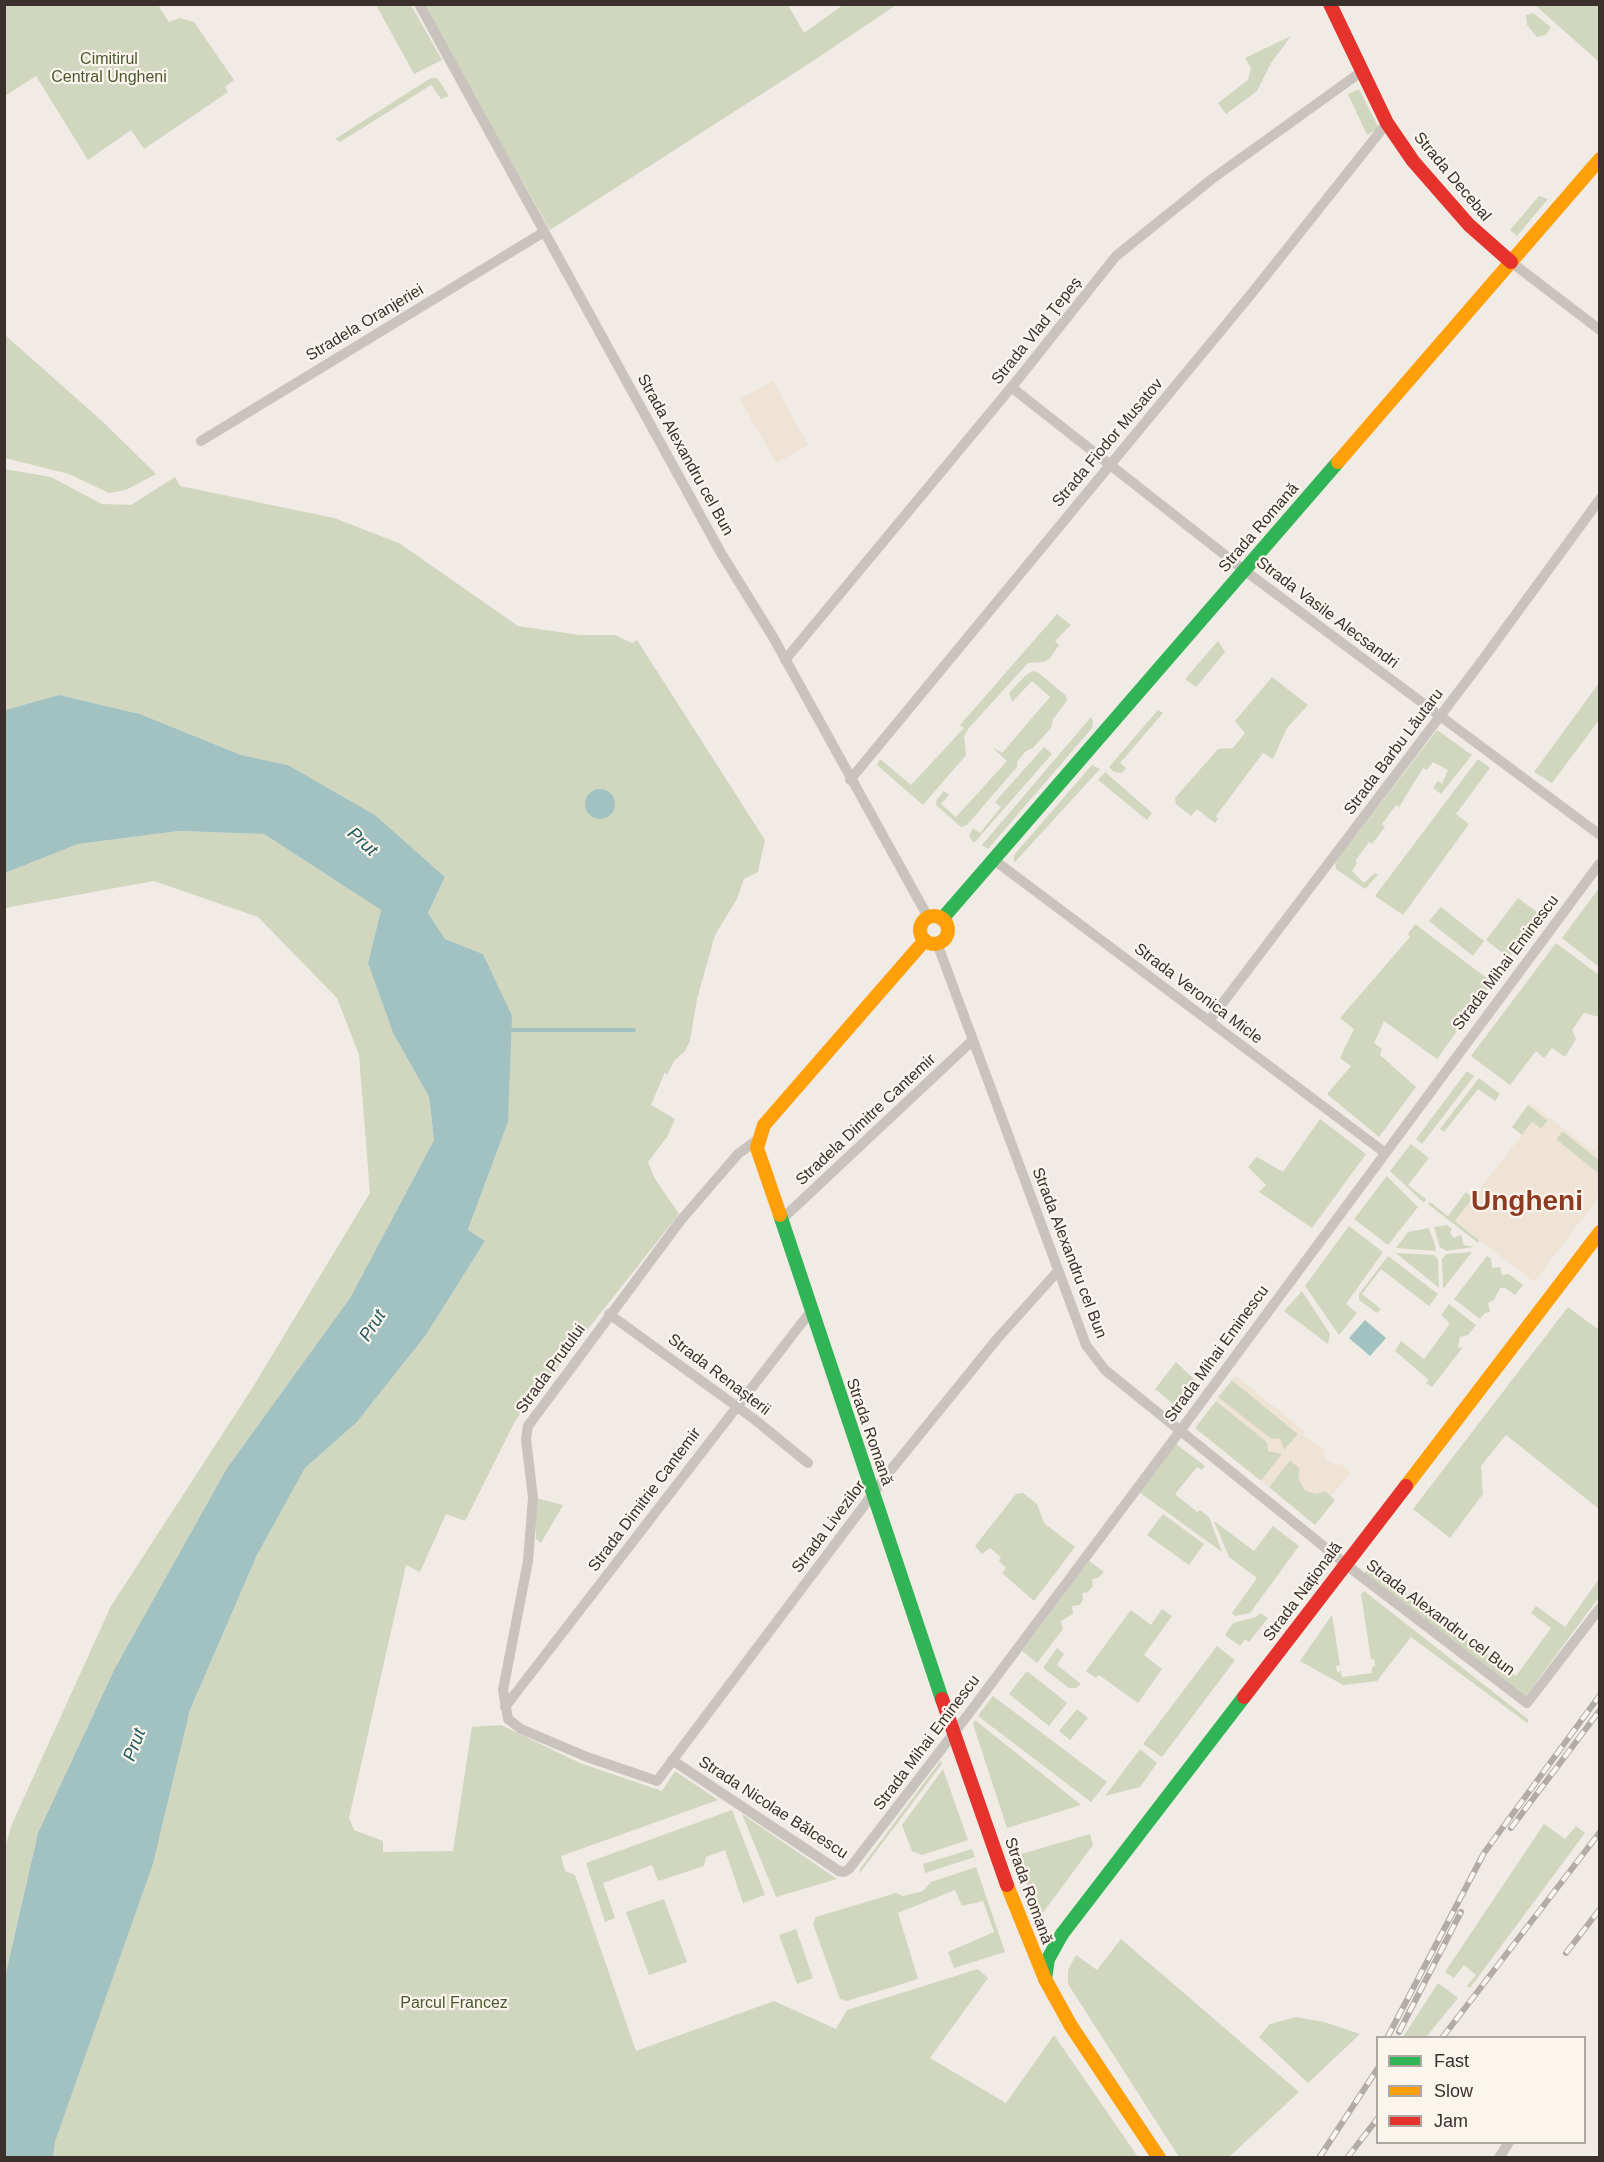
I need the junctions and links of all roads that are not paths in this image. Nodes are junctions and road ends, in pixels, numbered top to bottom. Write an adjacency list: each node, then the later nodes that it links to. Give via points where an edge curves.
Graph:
1 (419, 4): 6 (street, Strada Alexandru cel Bun)
2 (1330, 4): 3 (main road, Strada Decebal)
3 (1361, 72): 4 (main road, Strada Decebal); 9 (street, Strada Vlad Ţepeș, via 1212,179 1116,256)
4 (1387, 123): 7 (main road, Strada Decebal, via 1444,199); 11 (street, Strada Fiodor Musatov)
5 (1599, 159): 7 (main road, Strada Romană)
6 (544, 232): 10 (street, Stradela Oranjeriei); 14 (street, Strada Alexandru cel Bun)
7 (1510, 262): 8 (street, Strada Decebal); 13 (main road, Strada Romană)
8 (1599, 330)
9 (1011, 387): 11 (street, Strada Vasile Alecsandri); 14 (street, Strada Vlad Ţepeș)
10 (201, 441)
11 (1108, 465): 13 (street, Strada Vasile Alecsandri); 16 (street, Strada Fiodor Musatov)
12 (1599, 499): 15 (street, Strada Barbu Lăutaru)
13 (1244, 570): 15 (street, Strada Vasile Alecsandri); 18 (main road, Strada Romană)
14 (785, 660): 16 (street, Strada Alexandru cel Bun)
15 (1440, 716): 17 (street, Strada Vasile Alecsandri); 22 (street, Strada Barbu Lăutaru)
16 (850, 780): 20 (street, Strada Alexandru cel Bun)
17 (1599, 835)
18 (994, 860): 20 (main road, Strada Romană); 22 (street, Strada Veronica Micle)
19 (1599, 863): 25 (street, Strada Mihai Eminescu)
20 (935, 918): 21 (main road, via 920,928); 21 (main road, via 947,932)
21 (931, 941): 23 (street, Strada Alexandru cel Bun); 24 (main road, via 764,1125)
22 (1209, 1021): 25 (street, Strada Veronica Micle)
23 (973, 1040): 26 (street, Stradela Dimitre Cantemir); 28 (street, Strada Alexandru cel Bun)
24 (758, 1140): 26 (main road, Strada Romană, via 759,1160); 30 (street, Strada Prutului, via 738,1154 681,1220)
25 (1384, 1152): 32 (street, Strada Mihai Eminescu)
26 (780, 1221): 29 (main road, Strada Romană)
27 (1599, 1232): 35 (main road, Strada Națională)
28 (1058, 1271): 32 (street, Strada Alexandru cel Bun, via 1086,1345 1105,1370); 34 (street, Strada Livezilor, via 965,1376)
29 (811, 1311): 31 (street, Strada Dimitrie Cantemir); 34 (main road, Strada Romană)
30 (609, 1314): 31 (street, Strada Renașterii); 37 (street, Strada Prutului, via 528,1426 532,1480 530,1538 505,1670)
31 (736, 1406): 33 (street, Strada Renașterii); 37 (street, Strada Dimitrie Cantemir)
32 (1180, 1431): 35 (street, Strada Alexandru cel Bun); 38 (street, Strada Mihai Eminescu)
33 (808, 1463)
34 (873, 1494): 38 (main road, Strada Romană); 39 (street, Strada Livezilor)
35 (1344, 1564): 36 (street, Strada Alexandru cel Bun, via 1527,1703); 41 (main road, Strada Națională, via 1062,1934 1048,1959)
36 (1599, 1608)
37 (505, 1707): 39 (street, Strada Livezilor, via 512,1725 657,1781)
38 (954, 1732): 40 (street, Strada Mihai Eminescu); 41 (main road, Strada Romană)
39 (672, 1760): 40 (street, Strada Nicolae Bălcescu, via 839,1871 844,1872)
40 (856, 1861)
41 (1044, 1979): 43 (main road, Strada Romană)
42 (1508, 2144): 44 (street)
43 (1159, 2157)
44 (1499, 2157)

